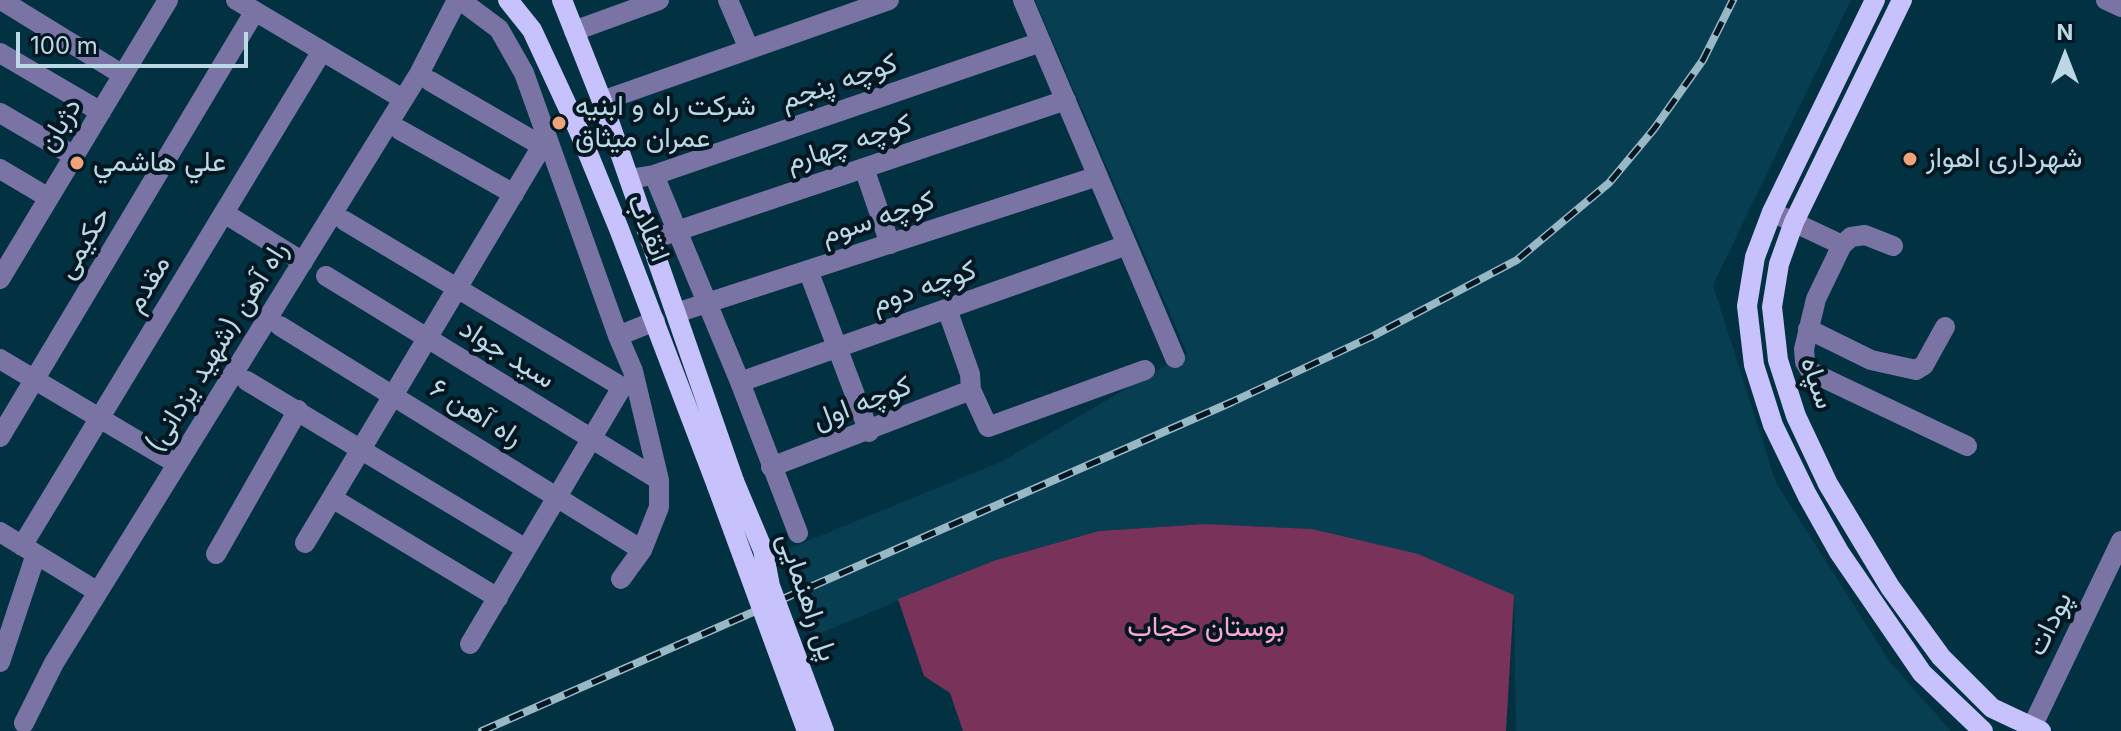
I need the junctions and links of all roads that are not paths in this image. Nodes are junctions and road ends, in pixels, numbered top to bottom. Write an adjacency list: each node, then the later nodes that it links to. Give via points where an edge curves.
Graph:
1 (168, 0): 21 (street, دژبان)
2 (236, 0): 15 (street)
3 (458, 0): 23 (street, راه آهن (شهید یزدانی)); 29 (street, via 499,29 524,73)
4 (508, 0): 56 (main road, انقلاب, via 532,30 573,118)
5 (562, 0): 16 (main road, انقلاب)
6 (659, 0): 16 (street)
7 (728, 0): 18 (street)
8 (889, 0): 18 (street)
9 (1023, 0): 17 (street)
10 (1875, 0): 38 (main road, سپاه)
11 (1902, 0): 41 (main road, سپاه)
12 (2106, 0): 14 (street)
13 (4, 4): 21 (street)
14 (2121, 7)
15 (255, 11): 19 (street); 67 (street, حکیمی)
16 (574, 31): 25 (main road, انقلاب)
17 (1041, 42): 24 (street); 33 (street, کوچه پنجم)
18 (749, 49): 25 (street)
19 (322, 51): 23 (street); 39 (street, مقدم)
20 (0, 53): 26 (street)
21 (123, 75): 26 (street, دژبان)
22 (430, 81): 29 (street)
23 (403, 99): 48 (street, راه آهن (شهید یزدانی))
24 (1066, 100): 31 (street, کوچه چهارم); 34 (street)
25 (602, 101): 35 (main road, انقلاب)
26 (101, 112): 30 (street, دژبان)
27 (0, 113): 30 (street)
28 (400, 130): 36 (street)
29 (546, 144): 36 (street); 60 (street)
30 (74, 156): 37 (street, دژبان)
31 (864, 168): 42 (street, کوچه چهارم); 44 (street)
32 (0, 169): 37 (street)
33 (654, 175): 35 (street, کوچه پنجم); 42 (street)
34 (1098, 176): 44 (street, کوچه سوم); 45 (street)
35 (629, 179): 43 (main road, انقلاب)
36 (514, 194): 52 (street)
37 (49, 198): 51 (street, دژبان)
38 (1772, 212): 41 (street); 103 (main road, سپاه, via 1755,257 1747,306 1754,365 1773,425 1807,495 1870,600 1922,673)
39 (224, 213): 48 (street); 74 (street, مقدم)
40 (345, 221): 52 (street)
41 (1794, 222): 46 (street); 100 (main road, سپاه, via 1772,307 1778,360 1809,444 1860,540 1941,657 1992,708)
42 (677, 230): 43 (street, کوچه چهارم); 53 (street)
43 (650, 240): 55 (main road, انقلاب)
44 (890, 244): 49 (street, کوچه سوم)
45 (1127, 245): 54 (street, کوچه دوم); 63 (street)
46 (1842, 245): 47 (street, via 1865,235); 59 (street)
47 (1893, 246)
48 (303, 262): 80 (street, راه آهن (شهید یزدانی))
49 (808, 270): 53 (street, کوچه سوم); 62 (street)
50 (326, 276): 61 (street, سید جواد)
51 (0, 279)
52 (457, 288): 61 (street); 77 (street, via 622,387)
53 (708, 303): 55 (street, کوچه سوم); 69 (street)
54 (947, 309): 62 (street, کوچه دوم); 70 (street)
55 (676, 313): 83 (main road, انقلاب)
56 (655, 321): 60 (street); 83 (main road, انقلاب)
57 (280, 326): 72 (street, راه آهن ۶)
58 (1945, 327): 65 (street, via 1916,370)
59 (1808, 329): 65 (street); 71 (street, via 1805,362 1811,372)
60 (618, 336): 82 (street, via 633,371)
61 (428, 338): 72 (street); 77 (street, سید جواد)
62 (837, 348): 69 (street, کوچه دوم); 75 (street)
63 (1175, 358)
64 (0, 359): 67 (street)
65 (1871, 360): 71 (street)
66 (1145, 370): 70 (street, via 988,427)
67 (34, 379): 74 (street); 76 (street, حکیمی)
68 (247, 381): 73 (street)
69 (740, 382): 81 (street)
70 (971, 390): 75 (street, کوچه اول)
71 (1859, 394): 78 (street)
72 (394, 395): 79 (street); 84 (street, راه آهن ۶)
73 (298, 410): 79 (street); 93 (street)
74 (100, 419): 80 (street); 91 (street, مقدم)
75 (869, 432): 81 (street, کوچه اول)
76 (0, 437)
77 (591, 439): 82 (street, سید جواد); 84 (street)
78 (1967, 446)
79 (362, 449): 85 (street); 90 (street)
80 (177, 464): 95 (street, راه آهن (شهید یزدانی))
81 (771, 467): 87 (street)
82 (659, 480): 92 (street, via 659,507)
83 (726, 483): 101 (main road, پل راهنمایی, bridge); 102 (main road, پل راهنمایی, bridge, via 763,550 770,586)
84 (557, 497): 90 (street); 92 (street, راه آهن ۶)
85 (332, 498): 89 (street); 96 (street)
86 (0, 532): 91 (street)
87 (798, 533)
88 (2121, 541): 100 (street, پودات)
89 (305, 543)
90 (526, 549): 96 (street)
91 (29, 550): 95 (street); 98 (street, مقدم)
92 (642, 550): 94 (street)
93 (216, 554)
94 (621, 579)
95 (98, 592): 99 (street, راه آهن (شهید یزدانی))
96 (498, 598): 97 (street)
97 (470, 644)
98 (0, 662)
99 (24, 723)
100 (2034, 730)
101 (807, 731)
102 (824, 731)
103 (1983, 731)

